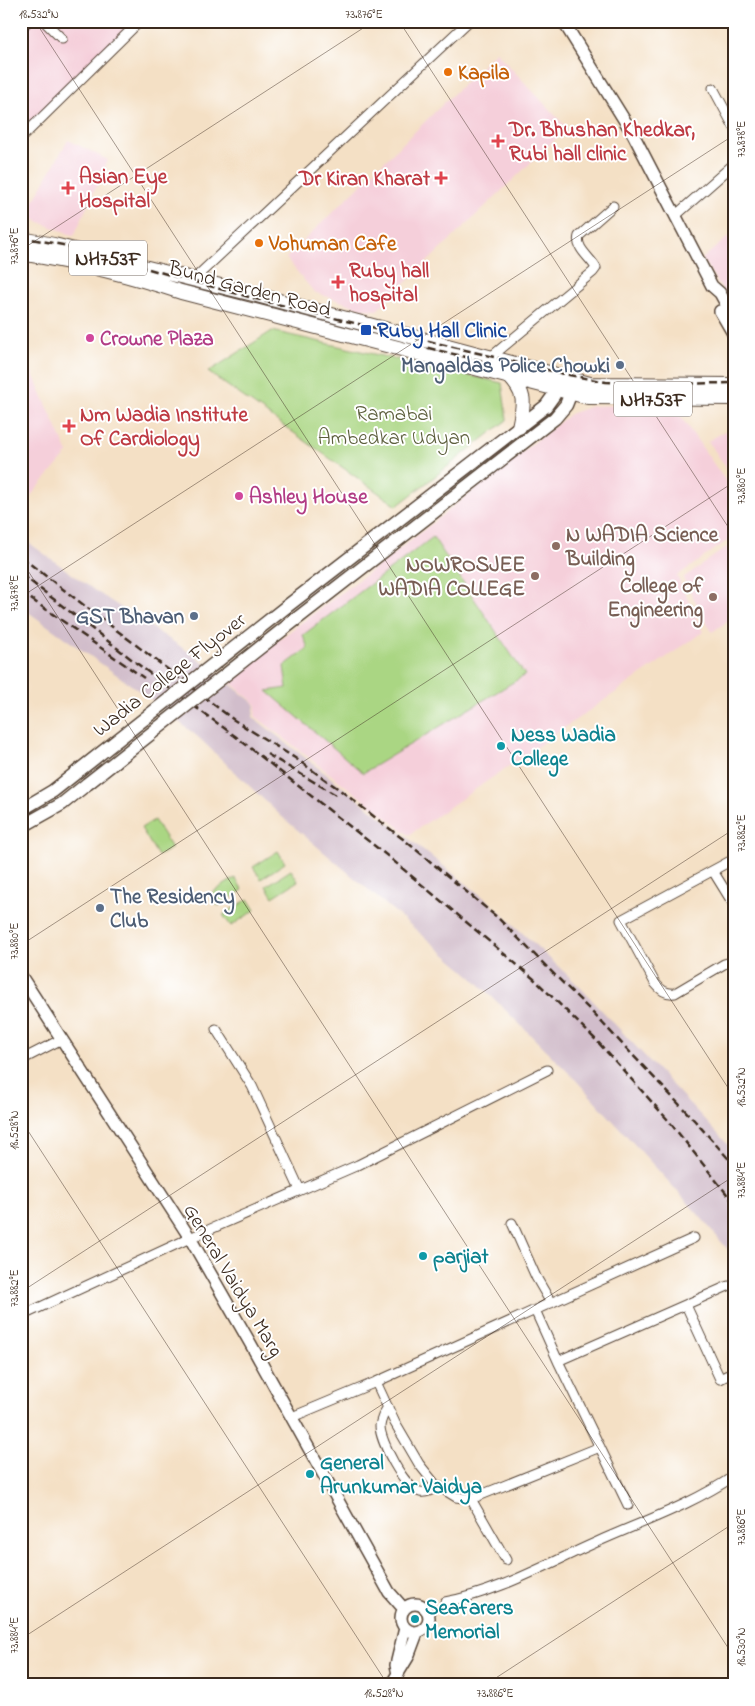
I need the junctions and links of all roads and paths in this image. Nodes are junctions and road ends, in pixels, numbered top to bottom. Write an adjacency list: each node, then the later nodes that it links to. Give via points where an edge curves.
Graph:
1 (28, 21): 6 (street)
2 (44, 21): 7 (street)
3 (140, 21): 10 (street)
4 (469, 21): 16 (street)
5 (563, 21): 13 (street, via 633,134)
6 (21, 28)
7 (62, 39)
8 (713, 88): 9 (street)
9 (734, 128)
10 (21, 138)
11 (734, 164): 13 (street)
12 (613, 206): 20 (street, via 579,236 579,245 594,264 594,272)
13 (675, 216): 17 (street)
14 (21, 239): 16 (highway, Bund Garden Road / NH753F)
15 (21, 253): 20 (highway, Bund Garden Road / NH753F)
16 (194, 279): 20 (highway, Bund Garden Road / NH753F)
17 (712, 286): 18 (street); 19 (street, via 713,297)
18 (734, 319)
19 (734, 335)
20 (489, 364): 21 (highway, Bund Garden Road / NH753F); 22 (highway, Bund Garden Road / NH753F)
21 (509, 376): 22 (highway, Bund Garden Road / NH753F); 26 (highway, via 523,396)
22 (556, 382): 24 (highway, Bund Garden Road / NH753F); 26 (main road, via 554,395 546,406)
23 (734, 385): 24 (highway, Bund Garden Road / NH753F, via 590,384)
24 (574, 387): 25 (highway, Bund Garden Road / NH753F, via 588,397); 28 (main road, Wadia College Flyover, bridge, via 566,405 555,418 62,804)
25 (734, 398)
26 (519, 427): 27 (main road, Wadia College Flyover, bridge, via 53,791)
27 (21, 810)
28 (21, 828)
29 (734, 859): 30 (street)
30 (713, 871): 31 (street); 32 (street, via 621,920 655,983 668,994 724,964)
31 (734, 905)
32 (734, 963)
33 (21, 976): 35 (street, General Vaidya Marg)
34 (216, 1029): 38 (street, via 252,1086)
35 (62, 1039): 36 (street); 40 (street, General Vaidya Marg)
36 (21, 1060)
37 (547, 1070): 38 (street)
38 (300, 1190): 40 (street)
39 (512, 1223): 43 (street)
40 (190, 1238): 46 (street); 51 (street, General Vaidya Marg)
41 (694, 1238): 43 (street)
42 (728, 1286): 44 (street)
43 (551, 1303): 45 (street)
44 (686, 1305): 47 (street); 48 (street, via 720,1379)
45 (535, 1310): 47 (street); 49 (street)
46 (21, 1316)
47 (558, 1361): 52 (street)
48 (734, 1372)
49 (376, 1382): 50 (street); 51 (street)
50 (388, 1408): 54 (street, via 419,1464); 54 (street, via 380,1427 382,1439 405,1481 419,1492)
51 (292, 1417): 59 (street, General Vaidya Marg, via 389,1592)
52 (600, 1447): 55 (street); 56 (street)
53 (734, 1476): 58 (street, via 679,1508 493,1590)
54 (438, 1486): 55 (street, via 456,1497)
55 (471, 1499): 57 (street)
56 (628, 1505)
57 (506, 1560)
58 (445, 1602)
59 (404, 1609): 60 (street, via 401,1621); 61 (street, via 415,1604 428,1612 429,1624)
60 (405, 1628): 61 (street); 62 (street, via 396,1665)
61 (417, 1633): 62 (street)
62 (398, 1674): 63 (street)
63 (391, 1685)

